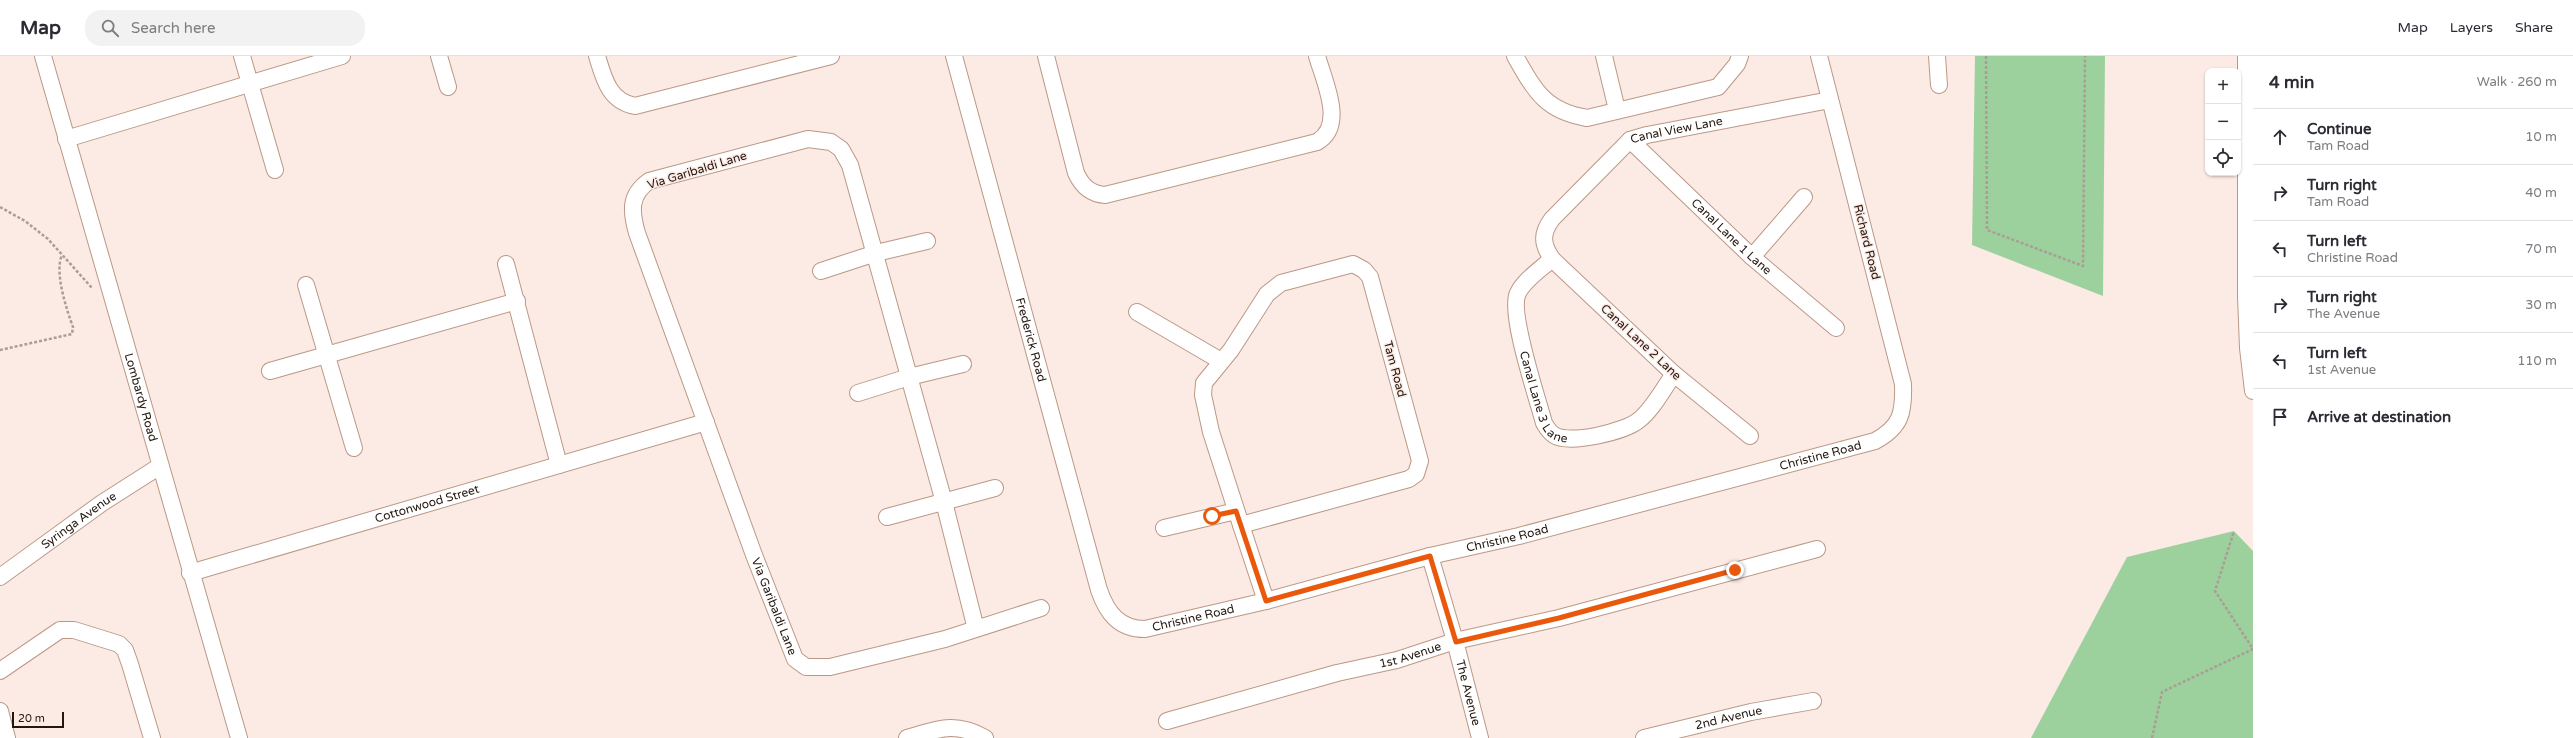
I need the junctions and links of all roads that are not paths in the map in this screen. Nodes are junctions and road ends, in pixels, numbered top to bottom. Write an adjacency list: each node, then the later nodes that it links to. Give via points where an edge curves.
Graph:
1 (42, 56): 21 (street, Lombardy Road)
2 (242, 56): 16 (street)
3 (342, 56): 16 (street)
4 (438, 56): 18 (street)
5 (597, 56): 6 (street, via 610,91 617,100 635,106)
6 (831, 56)
7 (954, 56): 62 (street, Frederick Road, via 1091,566 1104,605)
8 (1046, 56): 9 (street, via 1076,173 1080,182 1090,191 1105,195 1317,142 1324,138 1331,127 1332,118)
9 (1317, 56)
10 (1515, 56): 20 (street, via 1528,79 1548,103 1557,109 1587,118)
11 (1604, 56): 20 (street)
12 (1740, 56): 20 (street, via 1737,64 1718,87)
13 (1820, 56): 19 (street, Richard Road)
14 (1937, 56): 17 (street)
15 (2246, 56): 25 (street)
16 (249, 83): 21 (street); 23 (street)
17 (1939, 85)
18 (448, 87)
19 (1830, 100): 22 (street, Canal View Lane); 46 (street, Richard Road, via 1903,384 1902,411)
20 (1617, 110)
21 (66, 139): 50 (street, Lombardy Road)
22 (1630, 140): 26 (street, Canal View Lane, via 1552,219 1546,227); 29 (street, Canal Lane 1 Lane)
23 (275, 170)
24 (1804, 197): 29 (street)
25 (2250, 238): 43 (street, via 2248,348)
26 (1543, 240): 30 (street, Canal Lane 2 Lane)
27 (927, 241): 28 (street)
28 (876, 253): 32 (street); 42 (street, Via Garibaldi Lane); 45 (street, Via Garibaldi Lane, via 846,156 841,149 825,140 808,139 649,181 641,187 633,200 632,208 637,233)
29 (1752, 257): 36 (street, Canal Lane 1 Lane)
30 (1552, 259): 41 (street, Canal Lane 2 Lane); 41 (street, Canal Lane 3 Lane, via 1521,287 1515,301 1517,321 1548,431 1554,436 1569,440 1630,426 1647,412)
31 (506, 264): 34 (street)
32 (821, 271)
33 (306, 285): 37 (street)
34 (517, 301): 37 (street); 49 (street)
35 (1137, 312): 38 (street)
36 (1836, 328)
37 (326, 355): 40 (street); 48 (street)
38 (1221, 361): 54 (street, Tam Road, via 1204,383 1203,395); 54 (street, Tam Road, via 1231,350 1267,294 1281,283 1356,264 1370,277 1420,461 1416,474 1409,479)
39 (963, 364): 42 (street)
40 (270, 371)
41 (1674, 374): 47 (street, Canal Lane 2 Lane)
42 (909, 377): 44 (street); 52 (street, Via Garibaldi Lane)
43 (2253, 391)
44 (858, 393)
45 (706, 422): 49 (street, Cottonwood Street); 63 (street, Via Garibaldi Lane, via 790,651 799,663 814,668 830,666)
46 (1894, 428): 57 (street, Christine Road, via 1875,441 1519,536)
47 (1750, 436)
48 (354, 448)
49 (559, 465): 58 (street, Cottonwood Street)
50 (160, 466): 58 (street, Lombardy Road); 59 (street, Syringa Avenue, via 102,503)
51 (995, 488): 52 (street)
52 (944, 502): 53 (street); 63 (street, Via Garibaldi Lane)
53 (887, 517)
54 (1238, 518): 55 (street, Tam Road); 60 (street, Tam Road)
55 (1164, 528)
56 (1817, 549): 64 (street, 1st Avenue, via 1559,618)
57 (1430, 556): 60 (street, Christine Road); 64 (street, The Avenue)
58 (190, 572): 71 (street, Lombardy Road)
59 (0, 577)
60 (1266, 601): 62 (street, Christine Road, via 1145,630 1126,626)
61 (1041, 608): 63 (street, Via Garibaldi Lane)
62 (1116, 620)
63 (976, 629)
64 (1456, 642): 68 (street, 1st Avenue); 74 (street, The Avenue)
65 (0, 671): 70 (street, via 60,630 74,630 119,644 130,664)
66 (1813, 701): 75 (street, 2nd Avenue, via 1751,712)
67 (0, 711): 69 (street)
68 (1167, 721)
69 (7, 738)
70 (152, 738)
71 (239, 738)
72 (907, 738): 73 (street, via 951,727 969,729)
73 (985, 738)
74 (1480, 738)
75 (1644, 738)

